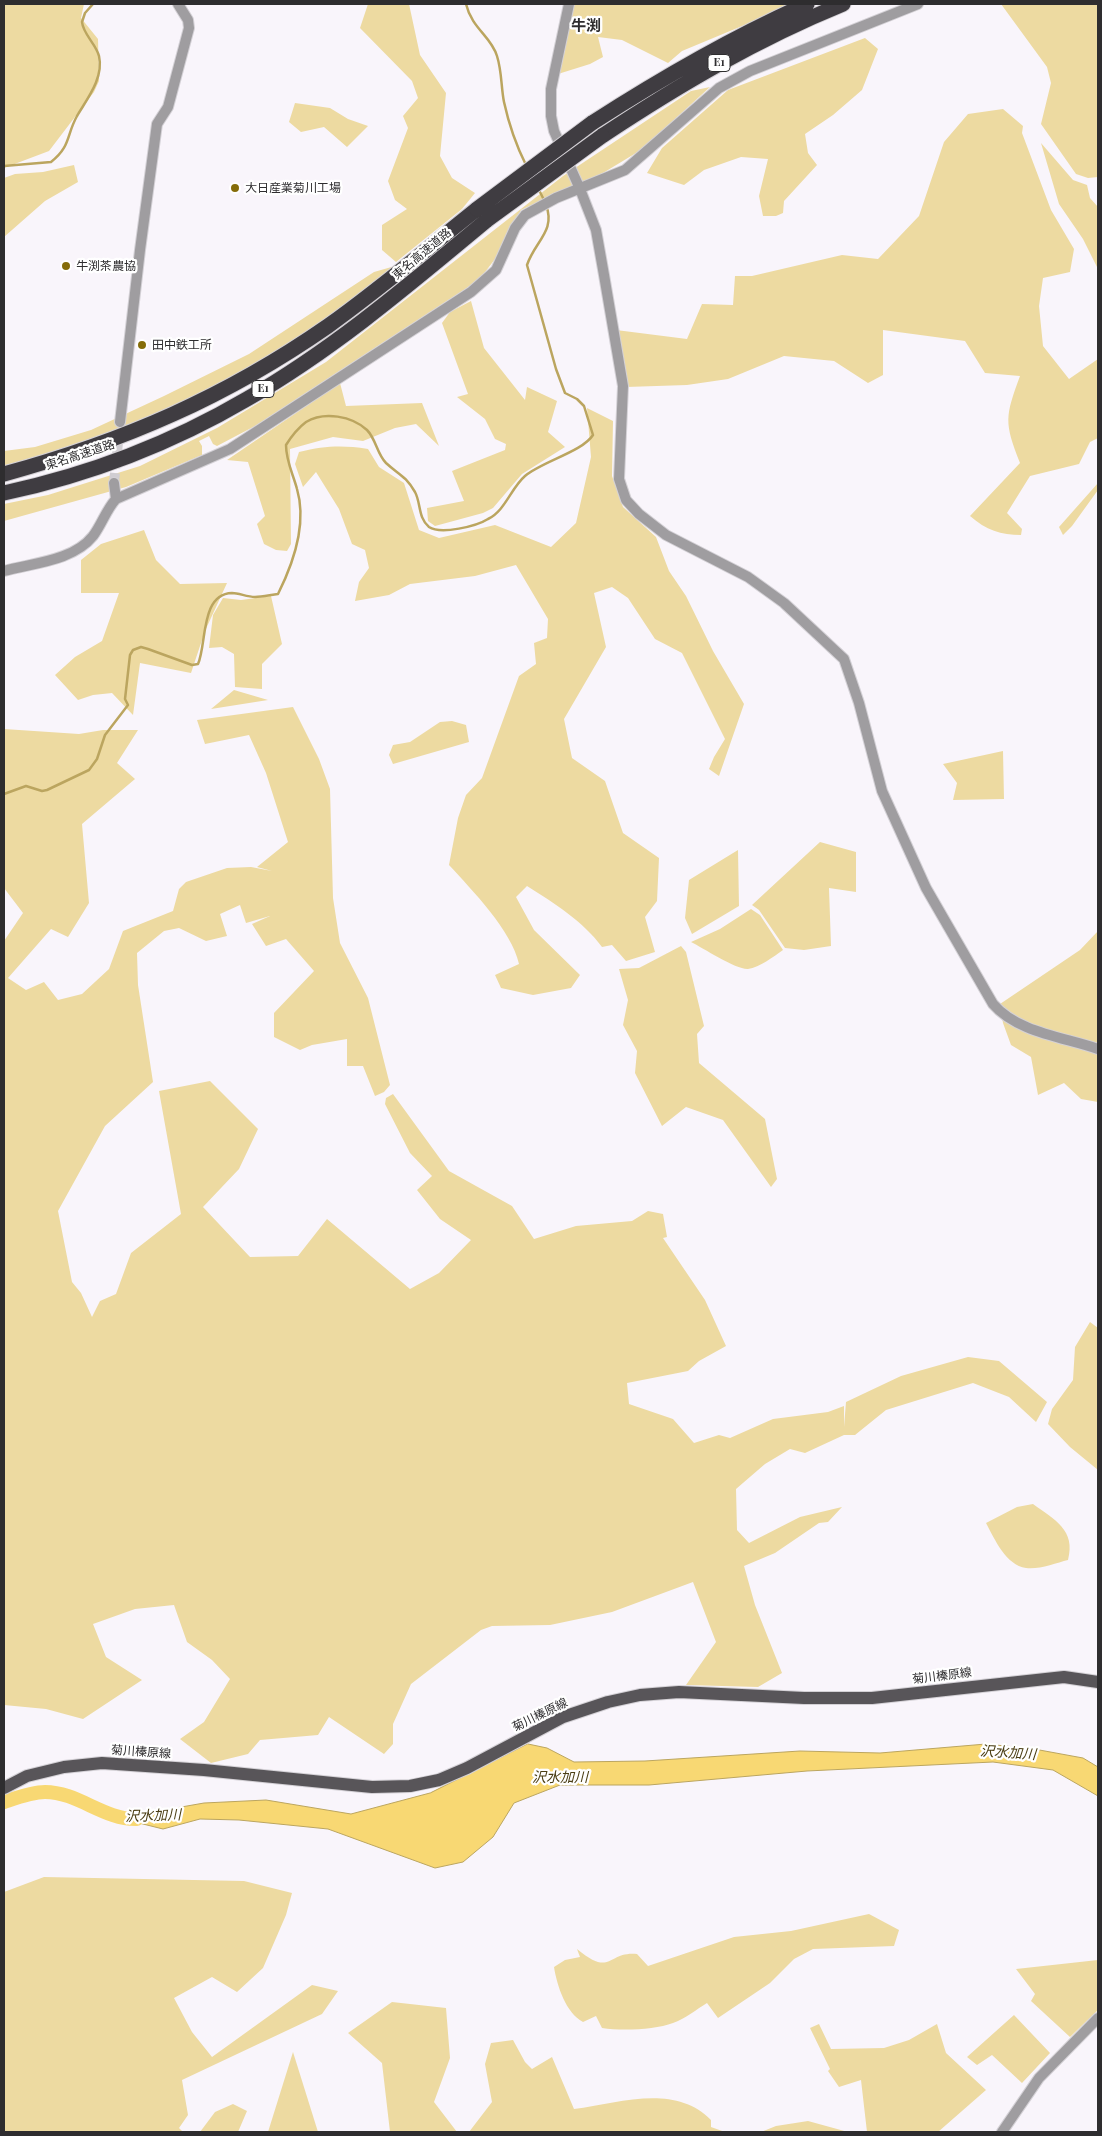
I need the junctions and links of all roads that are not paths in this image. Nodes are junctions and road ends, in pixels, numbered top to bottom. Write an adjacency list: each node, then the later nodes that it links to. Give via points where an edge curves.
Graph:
1 (178, 4): 7 (street, via 189,28 168,107 157,124)
2 (569, 4): 6 (street, via 551,89 551,116 554,131)
3 (807, 4): 8 (highway, 東名高速道路 / E1, bridge, via 715,48 592,123 328,325 224,390 132,433)
4 (843, 4): 10 (highway, 東名高速道路 / E1, bridge, via 707,69 602,136 487,220 382,307 248,399 132,454)
5 (918, 4): 6 (street, via 733,80 719,88 625,170)
6 (580, 188): 11 (street, via 526,215 515,228 496,270 472,292 230,449); 13 (street, via 596,230 622,386 618,478 626,500 638,514 666,535 748,577 798,616 844,659 882,791 926,888 988,997 1006,1018)
7 (120, 422)
8 (4, 474)
9 (114, 483): 11 (street)
10 (4, 494)
11 (116, 499): 12 (street, via 106,510 94,534 79,549)
12 (4, 570)
13 (1098, 1049)
14 (1098, 1682): 15 (main road, 菊川榛原線, via 1064,1677 872,1698 679,1692 640,1695 563,1717 467,1768 439,1780 410,1786 372,1787 102,1763 64,1767 27,1776)
15 (4, 1788)
16 (1098, 2018): 17 (street, via 1039,2078)
17 (1002, 2132)

